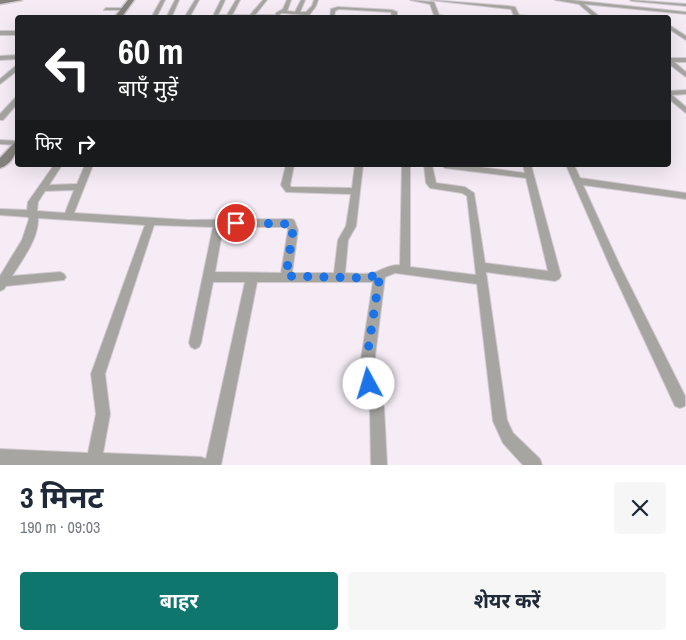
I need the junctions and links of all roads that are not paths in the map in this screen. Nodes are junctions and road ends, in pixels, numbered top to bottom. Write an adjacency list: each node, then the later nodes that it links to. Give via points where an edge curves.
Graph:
1 (19, 0): 19 (street)
2 (131, 0): 26 (street)
3 (163, 0): 34 (street)
4 (177, 0): 35 (street)
5 (197, 0): 36 (street)
6 (223, 0): 37 (street)
7 (238, 0): 38 (street)
8 (265, 0): 39 (street)
9 (289, 0): 30 (street)
10 (303, 0): 31 (street)
11 (316, 0): 42 (street)
12 (373, 0): 28 (street)
13 (412, 0): 16 (street)
14 (557, 0): 18 (street)
15 (632, 0): 24 (street)
16 (431, 1): 17 (street); 46 (street)
17 (466, 1): 20 (street)
18 (571, 1): 23 (street)
19 (0, 2)
20 (485, 2): 22 (street)
21 (597, 2): 23 (street); 29 (street)
22 (498, 3): 47 (street, via 511,7)
23 (580, 4): 48 (street)
24 (686, 5)
25 (106, 9): 26 (street)
26 (124, 9): 33 (street)
27 (363, 9): 28 (street); 43 (street, via 336,9); 44 (street)
28 (371, 9): 45 (street, via 392,10)
29 (648, 10): 32 (street); 49 (street)
30 (282, 12): 31 (street); 40 (street)
31 (297, 13): 41 (street)
32 (686, 13)
33 (119, 15)
34 (155, 15)
35 (170, 15)
36 (188, 15)
37 (216, 15)
38 (230, 15)
39 (253, 15)
40 (278, 15)
41 (302, 15)
42 (306, 15)
43 (332, 15)
44 (362, 15)
45 (394, 15)
46 (436, 15)
47 (517, 15)
48 (595, 15)
49 (654, 15)
50 (671, 28): 53 (street)
51 (15, 32): 52 (street)
52 (0, 33)
53 (686, 38)
54 (15, 57): 55 (street)
55 (0, 58)
56 (671, 60): 57 (street)
57 (686, 60)
58 (671, 62): 60 (street)
59 (15, 69): 61 (street)
60 (686, 75)
61 (0, 82)
62 (686, 92): 63 (street)
63 (671, 94)
64 (671, 97): 66 (street)
65 (15, 101): 69 (street)
66 (675, 102): 67 (street); 68 (street)
67 (686, 102)
68 (686, 111)
69 (0, 118)
70 (0, 142): 71 (street)
71 (15, 143)
72 (15, 147): 73 (street)
73 (0, 165)
74 (57, 167): 86 (street)
75 (88, 167): 85 (street)
76 (290, 167): 87 (street, via 285,185 290,190)
77 (358, 167): 87 (street)
78 (406, 167): 95 (street)
79 (428, 167): 94 (street, via 433,186 465,190 471,195)
80 (460, 167): 83 (street)
81 (528, 167): 83 (street)
82 (571, 167): 84 (street)
83 (530, 176): 94 (street, via 556,276)
84 (578, 181): 88 (street); 105 (street, via 614,266)
85 (80, 186): 86 (street); 91 (street)
86 (42, 188): 90 (street, via 33,202)
87 (356, 191): 101 (street, via 351,226 341,247)
88 (686, 196)
89 (0, 212): 90 (street)
90 (32, 214): 91 (street); 103 (street, via 34,218 29,234)
91 (68, 217): 92 (street)
92 (151, 221): 93 (street); 107 (street, via 98,374 97,388 103,413)
93 (219, 223): 97 (street, via 291,224 293,230); 99 (street)
94 (480, 267): 102 (street)
95 (405, 270): 96 (street, via 394,269); 102 (street)
96 (380, 274): 101 (street, via 366,278); 110 (street, via 366,372 376,408)
97 (286, 276): 100 (street); 101 (street)
98 (60, 277): 103 (street)
99 (207, 277): 100 (street); 104 (street)
100 (252, 277): 109 (street)
101 (339, 277)
102 (481, 280): 111 (street, via 500,421 508,438)
103 (1, 283)
104 (195, 344)
105 (680, 401)
106 (0, 457): 107 (street)
107 (93, 461): 108 (street)
108 (201, 465)
109 (213, 465)
110 (379, 465)
111 (534, 465)

